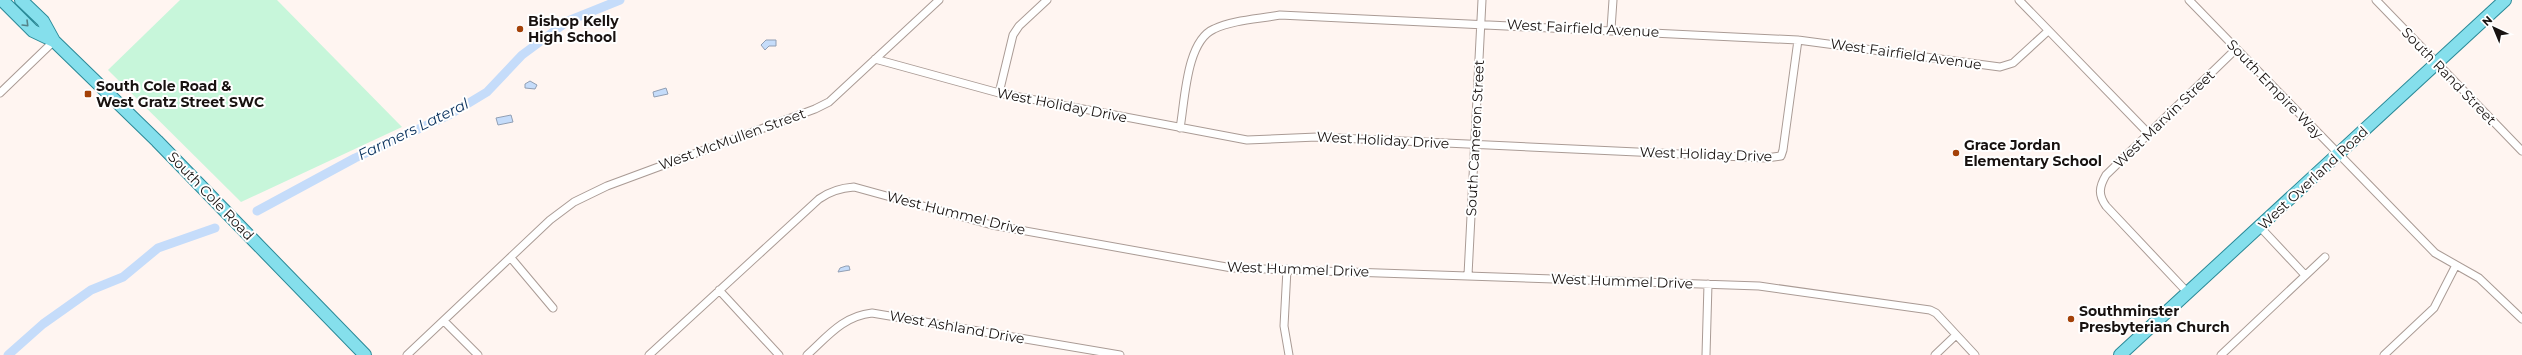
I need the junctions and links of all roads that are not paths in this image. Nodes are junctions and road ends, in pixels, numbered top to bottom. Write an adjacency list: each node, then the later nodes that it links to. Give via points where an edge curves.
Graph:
1 (2, 0): 15 (main road, South Cole Road, one-way to 15, via 33,31)
2 (21, 0): 15 (main road, South Cole Road, via 43,21)
3 (939, 0): 17 (street, West McMullen Street)
4 (1047, 0): 20 (street, via 1013,35)
5 (1482, 0): 11 (street, South Cameron Street)
6 (1613, 0): 12 (street)
7 (2019, 0): 13 (street)
8 (2189, 0): 16 (street, South Empire Way)
9 (2376, 0): 18 (street, South Rand Street)
10 (2505, 0): 18 (main road, West Overland Road)
11 (1481, 24): 12 (street, West Fairfield Avenue); 21 (street, West Fairfield Avenue, via 1293,14 1213,29 1204,35 1194,51); 23 (street, South Cameron Street)
12 (1611, 30): 14 (street, West Fairfield Avenue)
13 (2048, 31): 14 (street, West Fairfield Avenue, via 2013,63 2000,67); 22 (street)
14 (1798, 40): 23 (street, West Holiday Drive, via 1785,143 1781,156 1776,158)
15 (54, 41): 19 (street); 40 (main road, South Cole Road, via 243,228)
16 (2236, 49): 22 (street, West Marvin Street); 25 (street, South Empire Way)
17 (876, 58): 20 (street, West Holiday Drive); 28 (street, West McMullen Street, via 829,102 815,109 639,173 574,202 550,220)
18 (2437, 63): 24 (street, South Rand Street); 25 (main road, West Overland Road)
19 (0, 93)
20 (1000, 93): 21 (street, West Holiday Drive)
21 (1180, 128): 23 (street, West Holiday Drive, via 1247,140 1317,137)
22 (2149, 134): 35 (street, West Marvin Street, via 2106,175 2100,193 2106,206)
23 (1475, 144): 31 (street, South Cameron Street)
24 (2522, 151)
25 (2339, 154): 26 (main road, West Overland Road); 29 (street, South Empire Way, via 2435,253)
26 (2260, 227): 32 (street); 35 (main road, West Overland Road)
27 (2324, 257): 32 (street)
28 (511, 258): 36 (street); 38 (street, West McMullen Street)
29 (2456, 265): 37 (street, South Empire Way, via 2479,278); 53 (street, via 2434,308)
30 (1287, 269): 31 (street, West Hummel Drive); 34 (street, West Hummel Drive, via 1232,268 992,225 865,190 843,188 818,199); 47 (street, via 1284,326)
31 (1468, 275): 33 (street, West Hummel Drive)
32 (2305, 275): 52 (street)
33 (1708, 284): 39 (street, West Hummel Drive, via 1759,286 1930,310); 48 (street)
34 (719, 290): 43 (street, West Hummel Drive); 44 (street)
35 (2188, 293): 51 (main road, West Overland Road)
36 (553, 308)
37 (2522, 318)
38 (444, 321): 41 (street, West McMullen Street); 42 (street)
39 (1956, 335): 49 (street); 50 (street, West Hummel Drive)
40 (365, 355)
41 (407, 355)
42 (478, 355)
43 (649, 355)
44 (779, 355)
45 (807, 355): 46 (street, West Ashland Drive, via 839,325 850,318 872,313)
46 (1120, 355)
47 (1289, 355)
48 (1706, 355)
49 (1935, 355)
50 (1975, 355)
51 (2120, 355)
52 (2220, 355)
53 (2384, 355)

